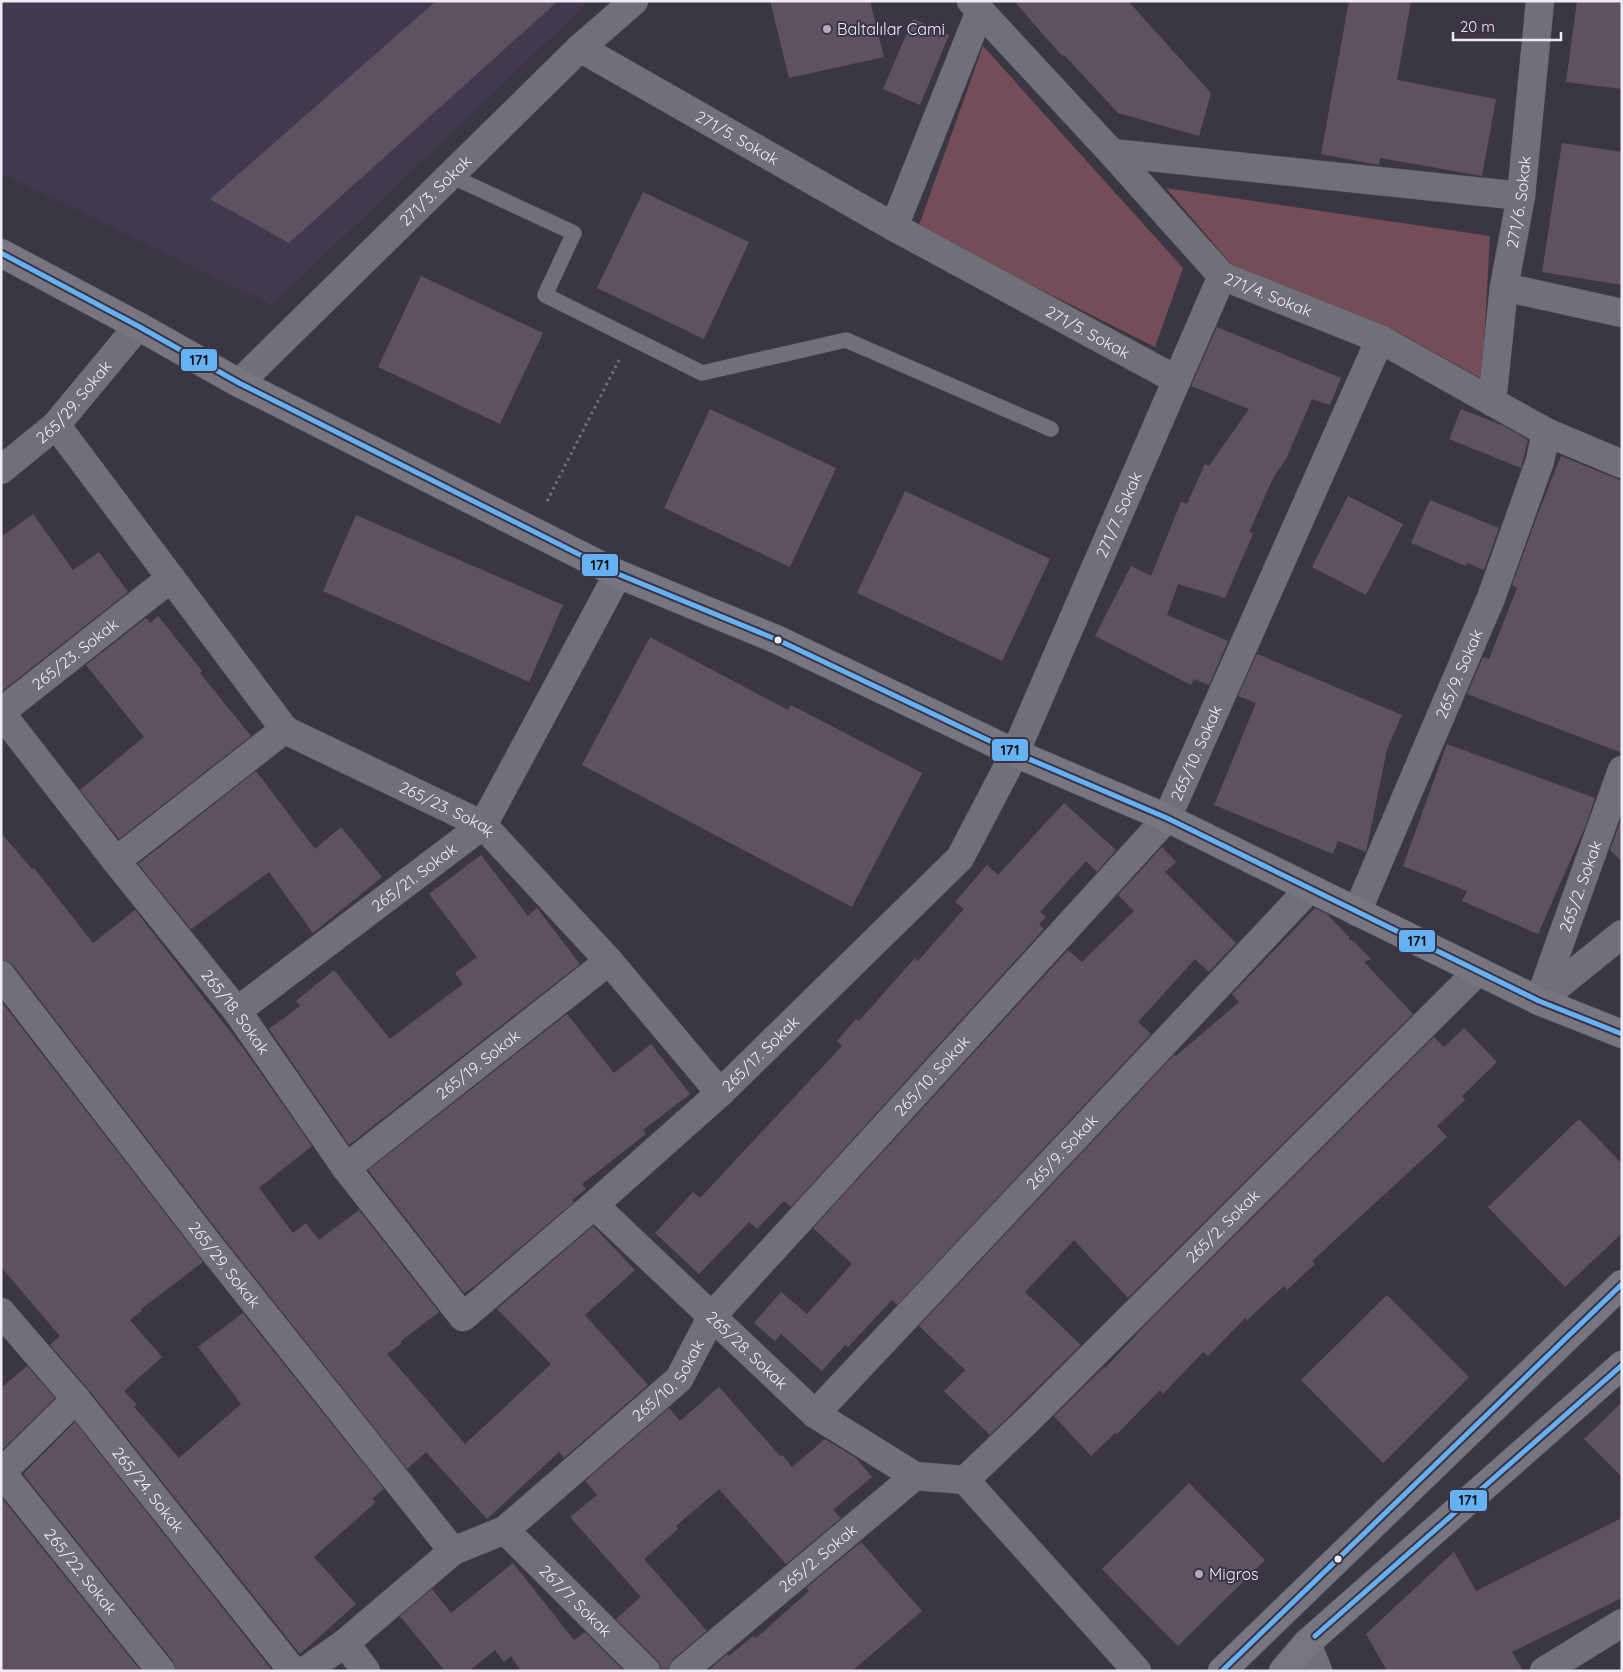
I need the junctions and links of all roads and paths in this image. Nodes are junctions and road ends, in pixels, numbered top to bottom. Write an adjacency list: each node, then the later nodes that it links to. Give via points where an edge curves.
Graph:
1 (634, 1): 4 (street, 271/3. Sokak)
2 (1540, 1): 7 (street, 271/6. Sokak)
3 (976, 6): 5 (street, 271/4. Sokak); 8 (street)
4 (580, 48): 6 (street, 271/3. Sokak); 8 (street, 271/5. Sokak)
5 (1112, 152): 7 (street); 10 (street, 271/4. Sokak)
6 (450, 176): 14 (lane, via 574,233 545,295); 17 (street, 271/3. Sokak)
7 (1521, 196): 11 (street, 271/6. Sokak)
8 (894, 227): 16 (street, 271/5. Sokak)
9 (1, 253): 13 (street)
10 (1222, 276): 15 (street, 271/4. Sokak); 16 (street, 271/7. Sokak)
11 (1504, 287): 12 (street); 18 (street, 271/6. Sokak)
12 (1622, 313)
13 (138, 326): 17 (street); 19 (street, 265/29. Sokak)
14 (631, 338): 20 (lane, via 702,373 846,340); 24 (path)
15 (1380, 339): 18 (street, 271/4. Sokak); 31 (street, 265/10. Sokak)
16 (1177, 380): 29 (street, 271/7. Sokak)
17 (239, 383): 24 (street)
18 (1492, 402): 21 (street, 271/4. Sokak)
19 (56, 425): 23 (street, 265/29. Sokak); 26 (street)
20 (1051, 429)
21 (1546, 432): 22 (street, 271/4. Sokak); 35 (street, 265/9. Sokak, via 1540,461 1491,598)
22 (1622, 464)
23 (1, 470)
24 (532, 531): 25 (street)
25 (618, 574): 29 (street, via 778,640); 32 (street, 265/21. Sokak)
26 (171, 578): 27 (street, 265/23. Sokak); 28 (street)
27 (1, 712): 33 (street, 265/18. Sokak)
28 (284, 729): 32 (street, 265/23. Sokak); 33 (street)
29 (1015, 754): 31 (street); 45 (street, 265/17. Sokak, via 960,858)
30 (1622, 770): 40 (street, 265/2. Sokak)
31 (1167, 818): 34 (street); 50 (street, 265/10. Sokak)
32 (483, 825): 37 (street, 265/23. Sokak); 41 (street, 265/21. Sokak)
33 (116, 861): 41 (street, 265/18. Sokak)
34 (1309, 889): 35 (street); 54 (street, 265/9. Sokak)
35 (1357, 912): 38 (street)
36 (1622, 934): 40 (street)
37 (609, 961): 45 (street, 265/23. Sokak); 46 (street, 265/19. Sokak)
38 (1478, 970): 40 (street); 57 (street, 265/2. Sokak)
39 (1, 975): 59 (street, 265/29. Sokak, via 209,1245)
40 (1539, 1001): 42 (street)
41 (237, 1011): 46 (street, 265/18. Sokak)
42 (1594, 1023): 43 (street); 44 (street)
43 (1622, 1034)
44 (1622, 1043)
45 (720, 1093): 47 (street, 265/17. Sokak)
46 (346, 1168): 51 (street, 265/18. Sokak)
47 (594, 1205): 50 (street, 265/28. Sokak); 51 (street, 265/17. Sokak)
48 (1622, 1284): 70 (street)
49 (1, 1312): 53 (street, 265/24. Sokak)
50 (712, 1316): 54 (street, 265/28. Sokak); 58 (street, 265/10. Sokak, via 679,1378)
51 (462, 1317)
52 (1622, 1364): 62 (street)
53 (76, 1399): 55 (street); 64 (street, 265/24. Sokak)
54 (815, 1414): 56 (street, 265/28. Sokak)
55 (2, 1473): 63 (street, 265/22. Sokak)
56 (915, 1476): 57 (street); 68 (street, 265/2. Sokak)
57 (965, 1480): 69 (street)
58 (505, 1530): 59 (street, 265/10. Sokak); 67 (street, 267/7. Sokak)
59 (453, 1551): 61 (street, 265/10. Sokak)
60 (1622, 1623): 73 (street)
61 (345, 1642): 65 (street, 265/10. Sokak); 66 (street)
62 (1307, 1644): 71 (street); 72 (street)
63 (161, 1671)
64 (293, 1671)
65 (305, 1671)
66 (366, 1671)
67 (646, 1671)
68 (683, 1671)
69 (1137, 1671)
70 (1222, 1671)
71 (1283, 1671)
72 (1318, 1671)
73 (1544, 1671)

